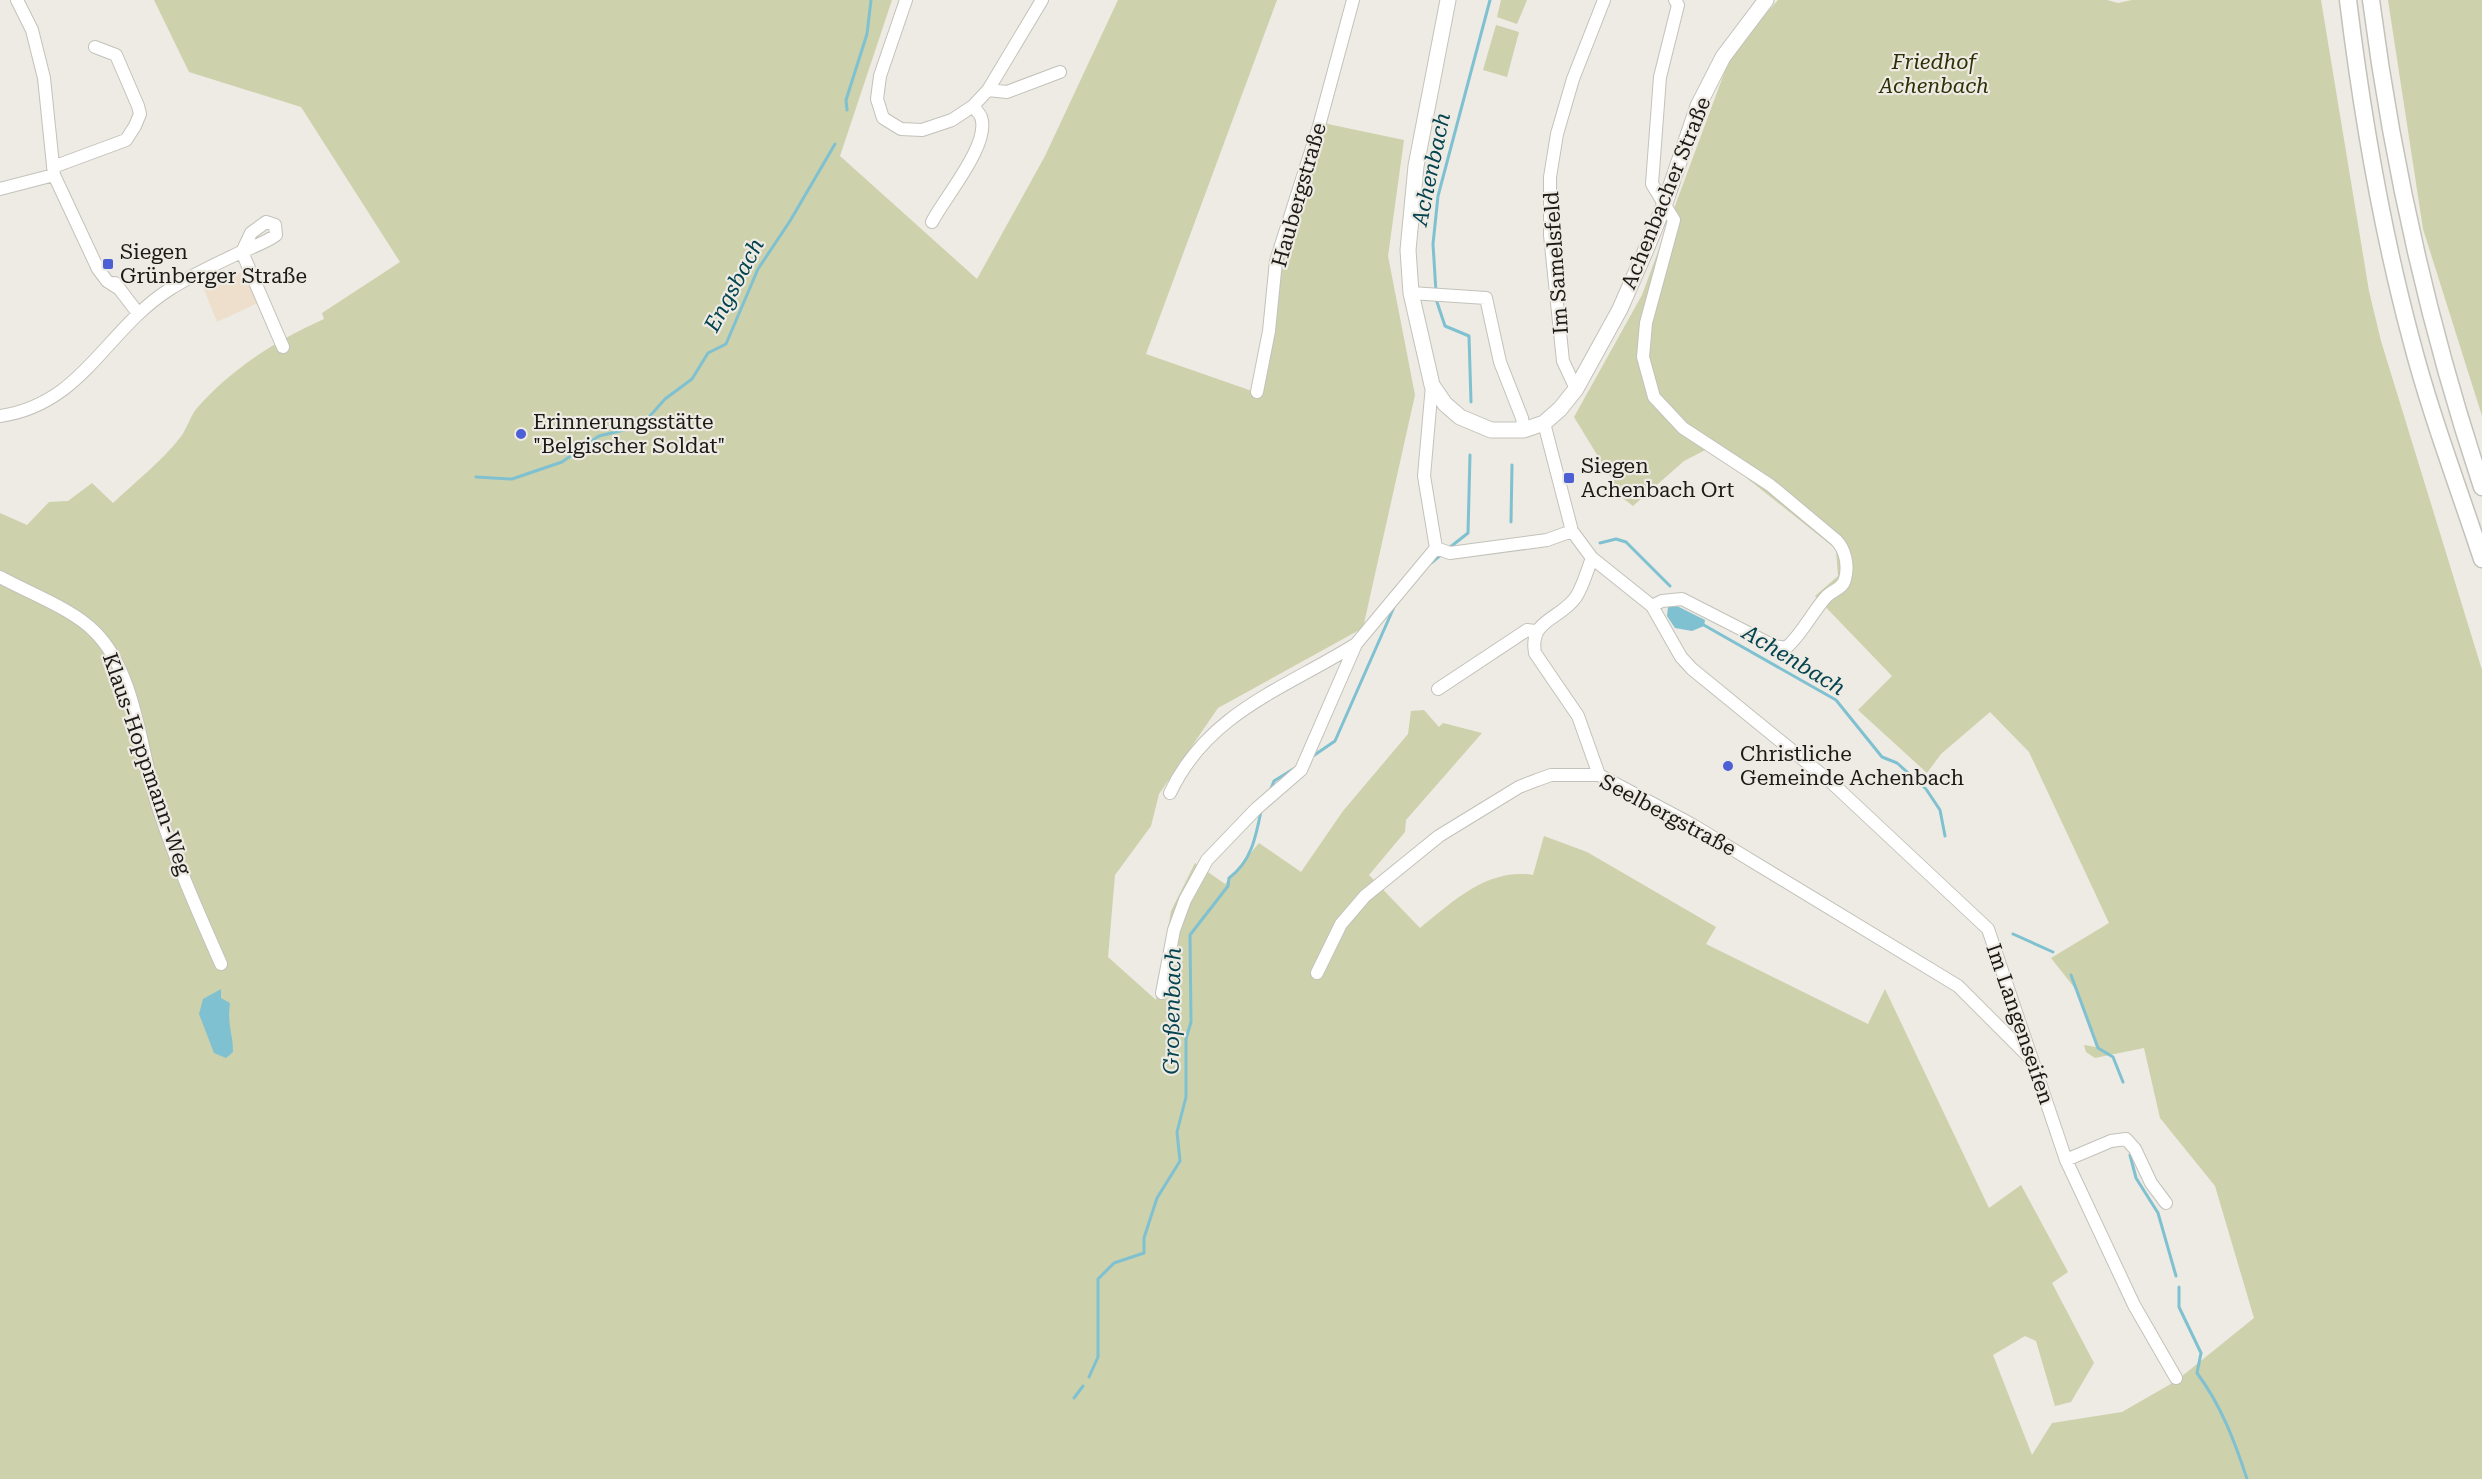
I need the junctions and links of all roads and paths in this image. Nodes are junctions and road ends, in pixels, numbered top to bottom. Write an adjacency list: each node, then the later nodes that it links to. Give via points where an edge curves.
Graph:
1 (17, 0): 15 (street, via 32,30 44,78)
2 (906, 0): 14 (street, via 880,75 877,99 883,118 901,129 922,130 952,120)
3 (1042, 0): 13 (street)
4 (1353, 0): 24 (street, Haubergstraße, via 1319,126 1276,261 1269,331)
5 (1448, 0): 19 (main road, Achenbacher Straße, via 1416,166 1408,250)
6 (1604, 0): 23 (street, Im Samelsfeld, via 1573,79 1557,134 1550,177 1550,235 1563,361)
7 (2348, 0): 32 (highway, via 2371,161 2389,251 2411,341)
8 (2371, 0): 28 (highway, via 2387,113 2414,251 2435,335)
9 (1679, 2): 17 (street, via 1660,77 1653,184)
10 (1762, 4): 17 (main road, Achenbacher Straße, via 1723,57 1698,106)
11 (95, 47): 15 (street, via 116,54 138,106 139,120 126,140)
12 (1060, 72): 13 (street, via 1007,92)
13 (988, 90): 14 (street)
14 (973, 106): 18 (street, via 982,118 981,138)
15 (54, 171): 16 (street); 20 (street, via 98,269)
16 (0, 189)
17 (1665, 203): 23 (main road, Achenbacher Straße, via 1620,309); 34 (street, via 1674,220 1646,323 1644,345 1648,382 1654,397 1683,428 1770,485 1844,547 1846,567 1840,587 1826,597 1786,648 1774,646 1682,599)
18 (932, 222)
19 (1411, 293): 22 (main road, Achenbacher Straße); 27 (street, via 1486,298 1500,362)
20 (137, 312): 21 (street, via 169,289 242,252); 25 (street, via 63,391 42,404)
21 (283, 347)
22 (1432, 385): 27 (main road, Achenbacher Straße, via 1445,404 1475,426); 30 (street, via 1424,476)
23 (1576, 389): 26 (main road, Achenbacher Straße)
24 (1257, 392)
25 (0, 416)
26 (1544, 423): 27 (main road, Achenbacher Straße); 29 (street, Im Langenseifen)
27 (1524, 430)
28 (2482, 487)
29 (1572, 531): 30 (street, via 1547,540 1450,553); 31 (street, Im Langenseifen)
30 (1436, 548): 36 (street)
31 (1592, 558): 34 (street, Im Langenseifen); 35 (street, via 1575,598)
32 (2482, 559)
33 (0, 578): 40 (street, Klaus-Hoppmann-Weg, via 83,621 107,644 135,717 157,804 176,858)
34 (1652, 606): 43 (street, Im Langenseifen, via 1692,669 1832,783 1988,929)
35 (1535, 631): 37 (street, via 1527,630); 38 (street, via 1535,653 1578,716)
36 (1356, 644): 39 (street, via 1255,700 1215,731 1179,775); 42 (street, via 1302,770 1256,809 1207,860 1193,883 1174,930)
37 (1438, 688)
38 (1599, 775): 41 (street, Seelbergstraße, via 1551,775 1537,780 1439,836 1365,896 1341,924); 43 (street, Seelbergstraße, via 1691,824 1958,986)
39 (1170, 793)
40 (221, 964)
41 (1317, 973)
42 (1162, 993)
43 (2032, 1060): 44 (street, Im Langenseifen)
44 (2066, 1160): 45 (street, via 2111,1141 2126,1139); 46 (street, Im Langenseifen, via 2134,1305)
45 (2166, 1203)
46 (2176, 1378)

